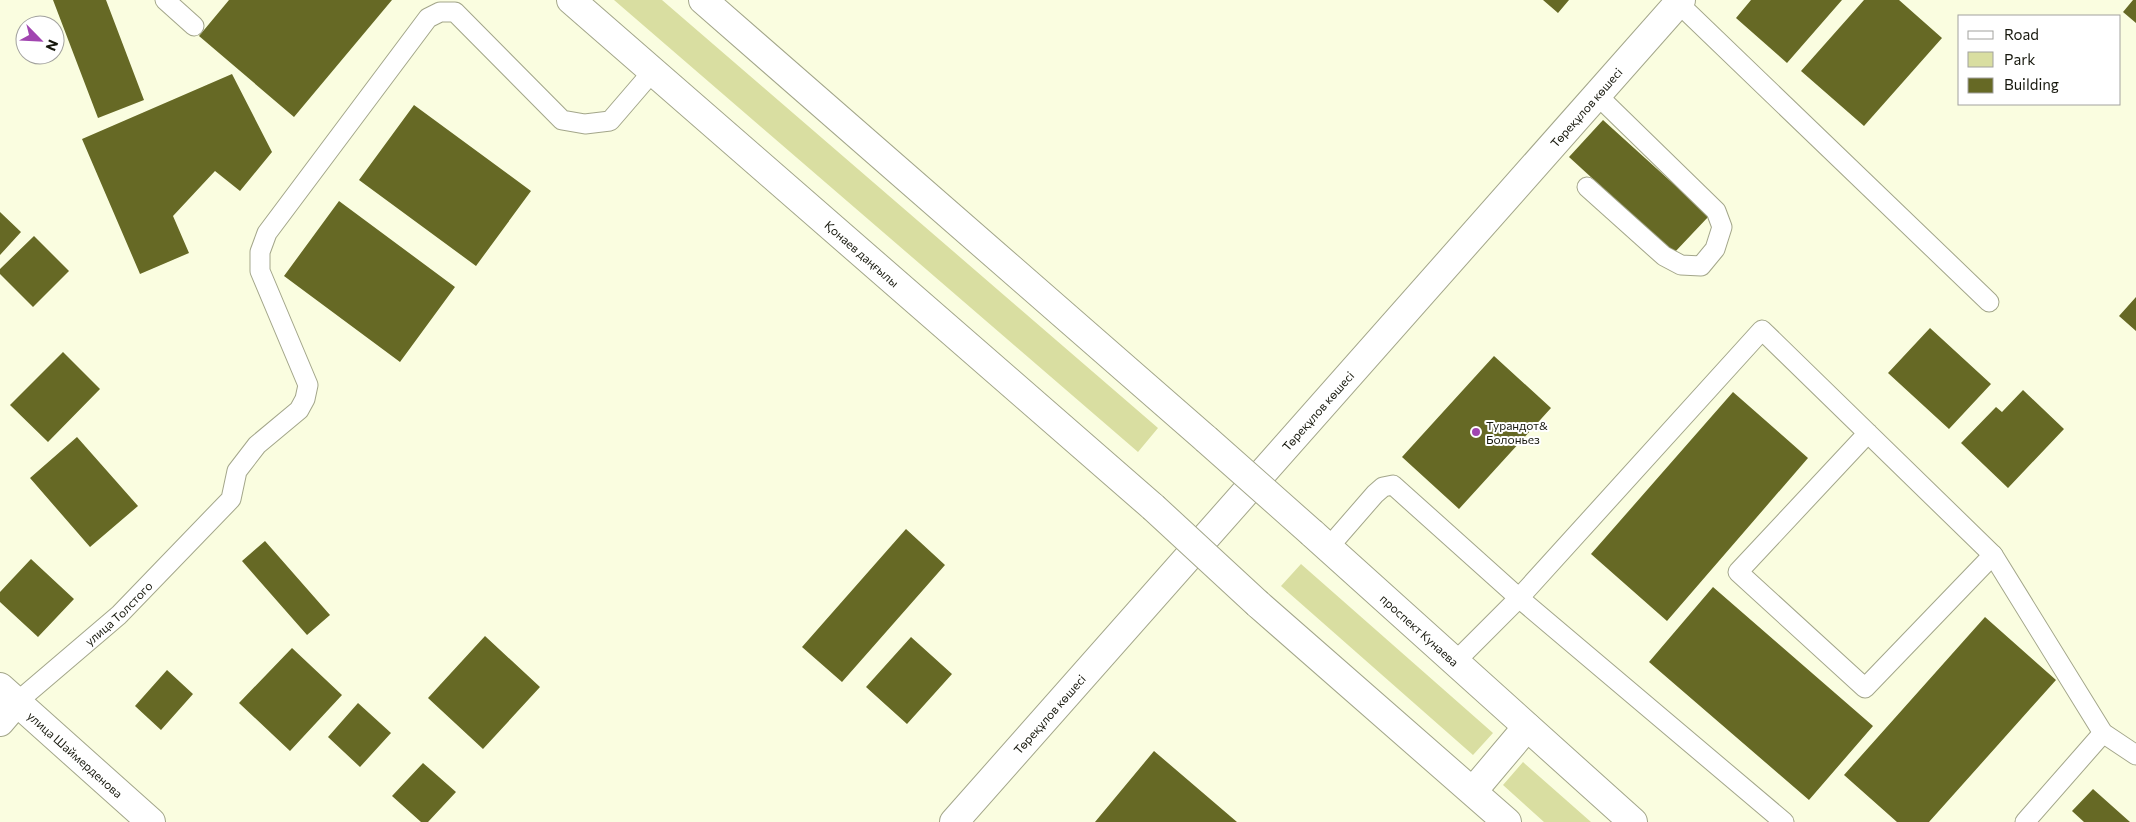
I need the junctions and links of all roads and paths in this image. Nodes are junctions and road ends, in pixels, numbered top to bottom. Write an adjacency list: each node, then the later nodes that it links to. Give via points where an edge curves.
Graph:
1 (165, 0): 6 (lane)
2 (571, 0): 7 (main road, Қонаев даңғылы)
3 (703, 0): 12 (main road, проспект Кунаева, bridge)
4 (1678, 1): 8 (main road, Төреқұлов көшесі); 10 (lane)
5 (460, 6): 7 (lane, via 562,120 585,124 610,121); 16 (lane, улица Толстого, via 428,18 267,233 260,252 260,271 308,385 299,410 257,445 237,472 231,499 119,615)
6 (194, 26)
7 (653, 71): 20 (main road, Қонаев даңғылы, bridge, via 1154,507 1258,604)
8 (1597, 95): 9 (lane, via 1716,210 1722,227 1716,249 1701,266 1681,265 1664,256); 22 (main road, Төреқұлов көшесі)
9 (1587, 187)
10 (1989, 302)
11 (1868, 433): 13 (lane); 13 (lane, via 1738,572 1865,688); 14 (lane, via 1762,330)
12 (1320, 540): 14 (lane, via 1383,487 1393,485); 15 (main road, проспект Кунаева)
13 (1993, 555): 18 (lane)
14 (1519, 598): 15 (lane); 25 (lane)
15 (1455, 662): 17 (main road, проспект Кунаева)
16 (6, 704): 21 (main road, улица Шаймерденова)
17 (1527, 727): 20 (main road); 24 (main road, проспект Кунаева)
18 (2102, 733): 19 (lane); 26 (lane)
19 (2136, 755)
20 (1473, 792): 23 (main road)
21 (151, 822)
22 (954, 822)
23 (1508, 822)
24 (1633, 822)
25 (1784, 822)
26 (2025, 822)

